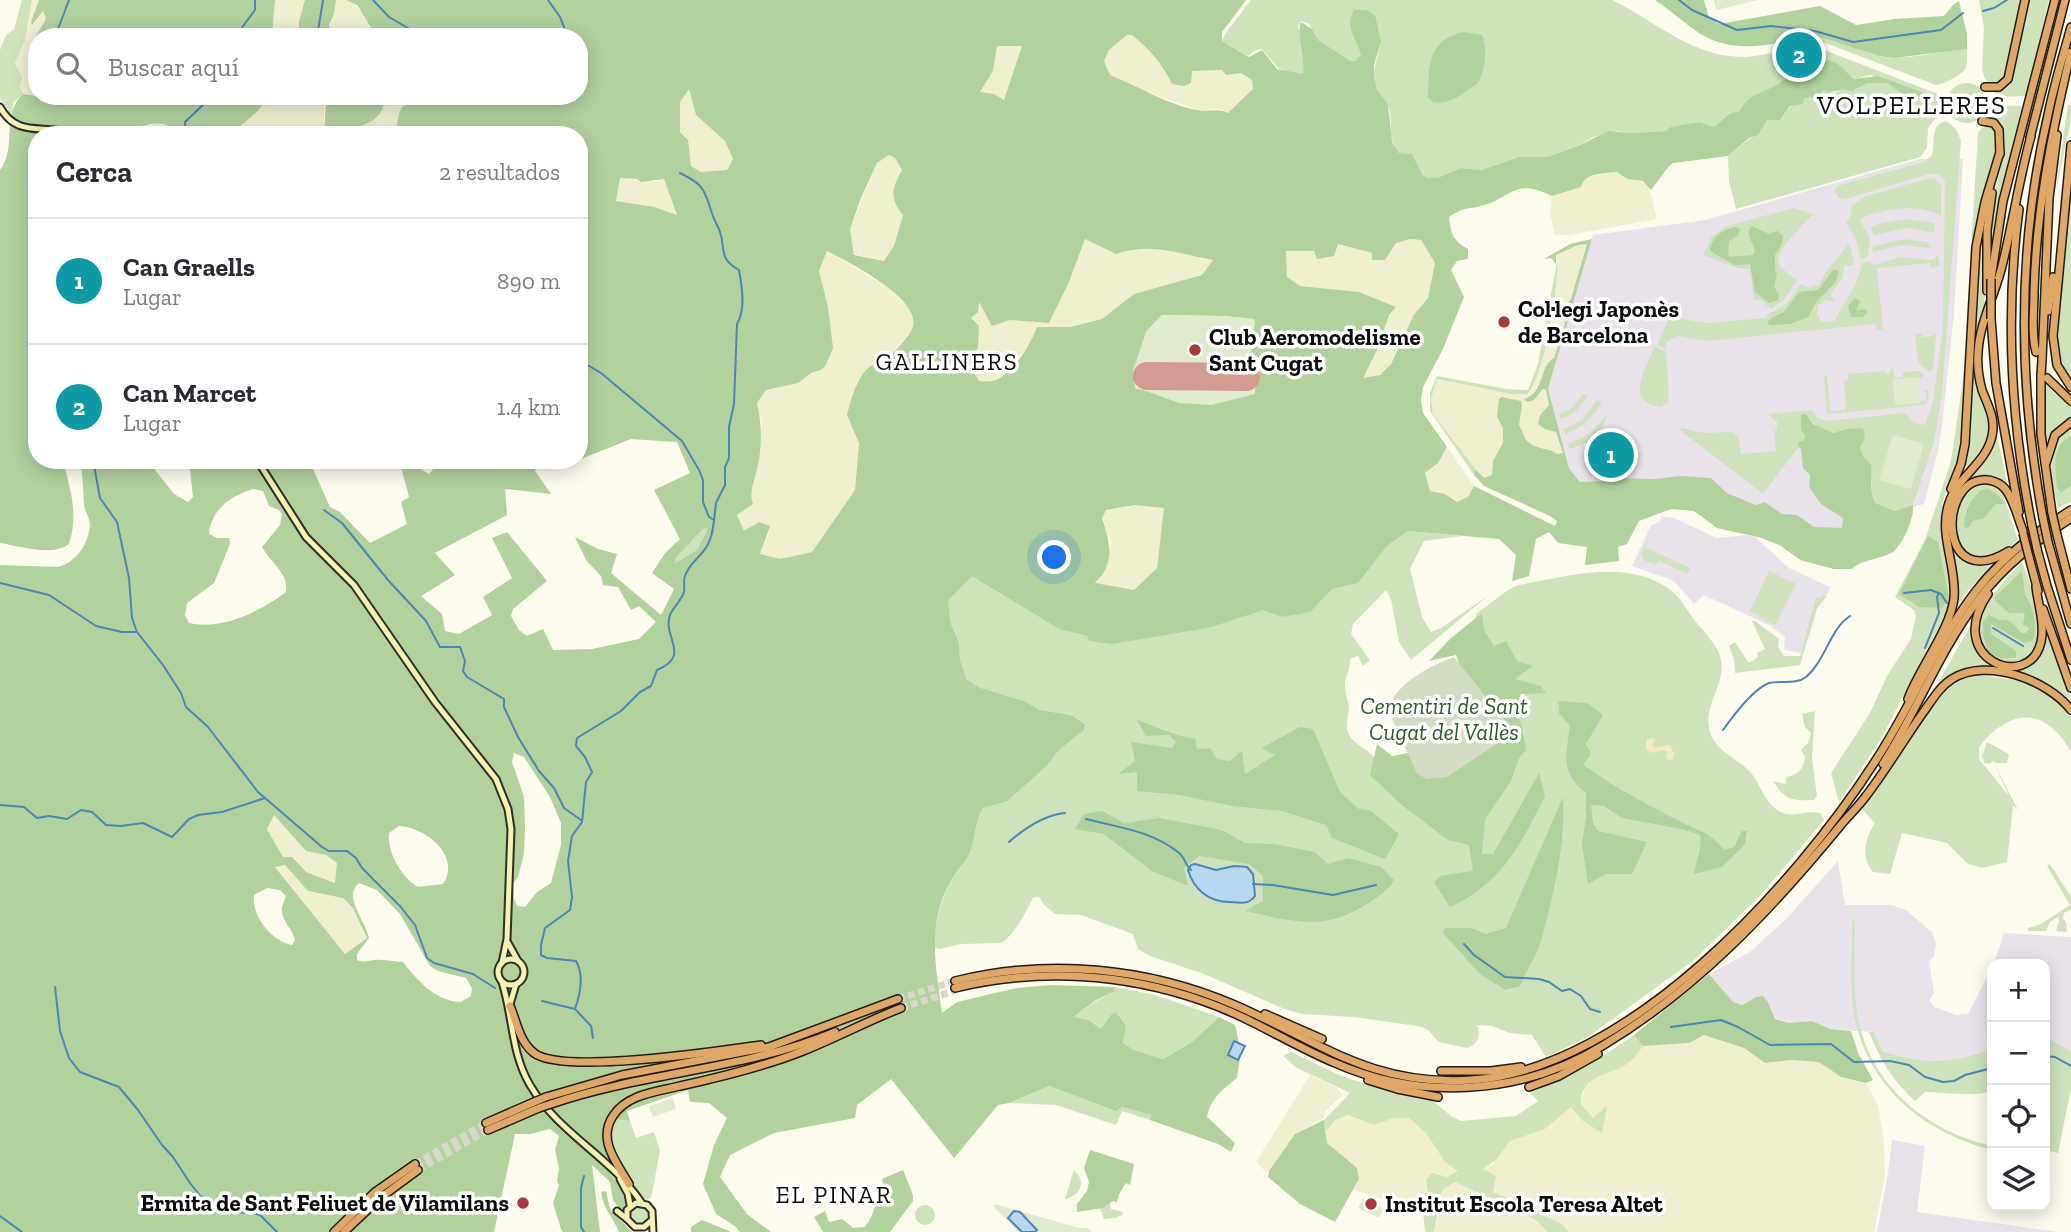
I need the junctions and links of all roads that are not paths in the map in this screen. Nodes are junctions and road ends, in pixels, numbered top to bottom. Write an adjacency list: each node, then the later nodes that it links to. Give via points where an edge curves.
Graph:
1 (2025, 0): 7 (highway, via 2008,79 1999,87)
2 (2055, 0): 14 (highway, bridge, via 2003,201)
3 (2065, 0): 11 (highway)
4 (2071, 27): 34 (highway, bridge, via 2047,117 2031,216 2024,342 2028,420 2043,518)
5 (2071, 52): 15 (highway, via 2039,223 2034,281)
6 (2071, 72): 15 (highway, via 2051,178)
7 (1986, 87)
8 (0, 107): 10 (main road, via 10,121)
9 (1982, 121): 13 (highway, via 1999,130)
10 (28, 127)
11 (2031, 136): 16 (highway, via 2005,254 1980,337); 35 (highway, bridge, via 2015,238 2011,334 2017,430 2032,526)
12 (2071, 144): 15 (highway); 18 (highway, via 2053,336 2057,365)
13 (2000, 152): 14 (highway, bridge, via 1987,230); 26 (highway, via 1976,247 1965,444 1945,504)
14 (1991, 319): 21 (highway)
15 (2040, 356): 17 (highway, bridge)
16 (1979, 373): 21 (highway); 26 (highway, via 1992,419 1992,437 1951,495)
17 (2044, 376): 19 (highway); 23 (highway, via 2040,424)
18 (2071, 387)
19 (2071, 401)
20 (2071, 422): 23 (highway, via 2053,439)
21 (2006, 438): 27 (highway)
22 (263, 469): 40 (main road, via 301,531 354,585 435,702 496,779 509,808 511,829)
23 (2045, 471): 30 (highway, bridge)
24 (2071, 510): 28 (highway)
25 (2071, 518): 29 (highway)
26 (1945, 531): 38 (highway, via 1954,600)
27 (2023, 532): 28 (highway, via 2004,488 1988,480 1970,484 1956,502 1955,540 1969,558 1993,560); 32 (highway, bridge)
28 (2023, 542): 38 (highway, via 1963,610)
29 (2019, 555): 32 (highway, via 1982,604 1975,626 1979,647 1992,662 2012,667 2035,654 2042,624); 39 (highway, via 1965,619 1902,733)
30 (2064, 563): 31 (highway); 33 (highway)
31 (2071, 573)
32 (2036, 587): 36 (highway)
33 (2071, 589)
34 (2071, 624)
35 (2071, 660)
36 (2071, 688)
37 (2071, 710): 39 (highway, via 2048,688 2018,676 1961,674 1944,685)
38 (1899, 723): 51 (highway, via 1826,831 1747,920 1650,1004)
39 (1842, 824): 48 (highway, via 1735,942)
40 (507, 939): 41 (main road); 42 (main road)
41 (518, 961): 42 (main road); 44 (main road, via 524,972)
42 (502, 963): 43 (main road, via 498,972)
43 (502, 982): 44 (main road); 47 (main road)
44 (516, 984): 47 (main road)
45 (1195, 990): 49 (highway, via 1226,998); 51 (highway, via 1348,1060 1407,1077 1492,1078 1533,1069); 52 (highway, via 1128,974 1075,969 1011,971 955,987 1067,976 1150,986 1236,1014)
46 (899, 1004): 50 (highway); 56 (highway, via 771,1054); 59 (highway, via 821,1044 766,1064 626,1102 610,1121 607,1141)
47 (510, 1006): 50 (highway, via 526,1046 561,1063 646,1059); 58 (main road, via 518,1059 537,1096)
48 (1620, 1035): 52 (highway, via 1558,1069 1484,1087 1399,1083); 54 (highway, via 1574,1068)
49 (1322, 1040)
50 (779, 1043): 56 (highway, via 611,1078)
51 (1572, 1053): 53 (highway, via 1502,1070)
52 (1337, 1064): 55 (highway, via 1375,1083)
53 (1441, 1071)
54 (1530, 1087)
55 (1438, 1097)
56 (549, 1101): 57 (highway, bridge)
57 (487, 1127)
58 (616, 1174): 59 (main road); 61 (main road)
59 (628, 1184): 60 (main road)
60 (641, 1202): 61 (main road); 64 (main road, via 651,1209)
61 (630, 1206): 63 (main road)
62 (617, 1211): 63 (main road)
63 (627, 1219): 65 (main road)
64 (651, 1221): 65 (main road); 68 (main road)
65 (643, 1230)
66 (334, 1232): 67 (highway, via 375,1192 416,1167)
67 (344, 1232)
68 (653, 1232)

